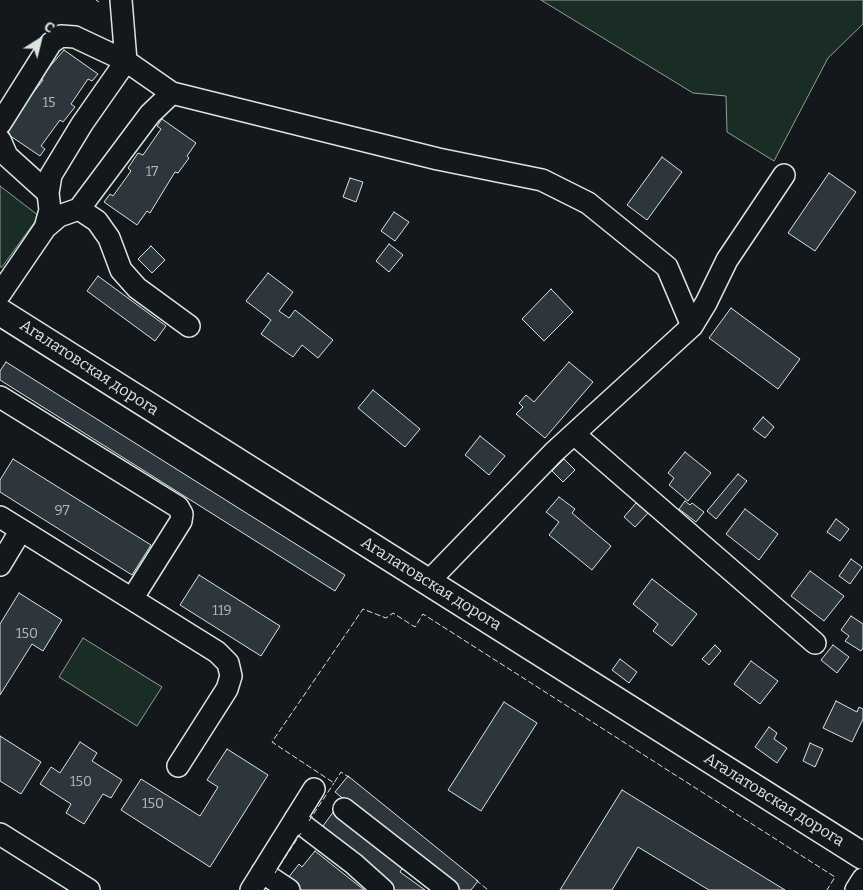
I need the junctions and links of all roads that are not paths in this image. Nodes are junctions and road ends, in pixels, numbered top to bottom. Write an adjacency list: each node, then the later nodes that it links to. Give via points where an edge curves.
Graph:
1 (121, 0): 2 (street)
2 (126, 61): 3 (street); 4 (street, via 75,37 61,36 51,44); 7 (street, via 51,176)
3 (172, 93): 8 (street, via 150,114); 13 (street, via 438,159 542,180 588,202 667,267)
4 (0, 124)
5 (0, 140): 7 (street, via 7,156)
6 (784, 175): 13 (street, via 727,260)
7 (48, 193): 9 (street, via 50,210)
8 (79, 209): 9 (street, via 60,216); 12 (street, via 97,221 109,238 121,270 137,288)
9 (46, 228): 10 (street)
10 (0, 294)
11 (0, 312): 19 (main road, Агалатовская дорога)
12 (189, 326)
13 (692, 326): 15 (street)
14 (0, 397): 20 (street, via 178,507 181,521)
15 (574, 434): 19 (street); 21 (street)
16 (0, 517): 17 (street)
17 (22, 530): 18 (street); 20 (street)
18 (0, 565)
19 (428, 582): 27 (main road, Агалатовская дорога)
20 (132, 599): 22 (street, via 217,652 228,662 232,676)
21 (816, 643)
22 (178, 766)
23 (314, 789): 25 (street)
24 (344, 809): 33 (street)
25 (294, 820): 29 (street); 32 (street, via 354,864)
26 (0, 834): 30 (street)
27 (863, 856)
28 (863, 879): 34 (street)
29 (256, 881): 31 (street)
30 (89, 890)
31 (290, 890)
32 (383, 890)
33 (448, 890)
34 (856, 890)

